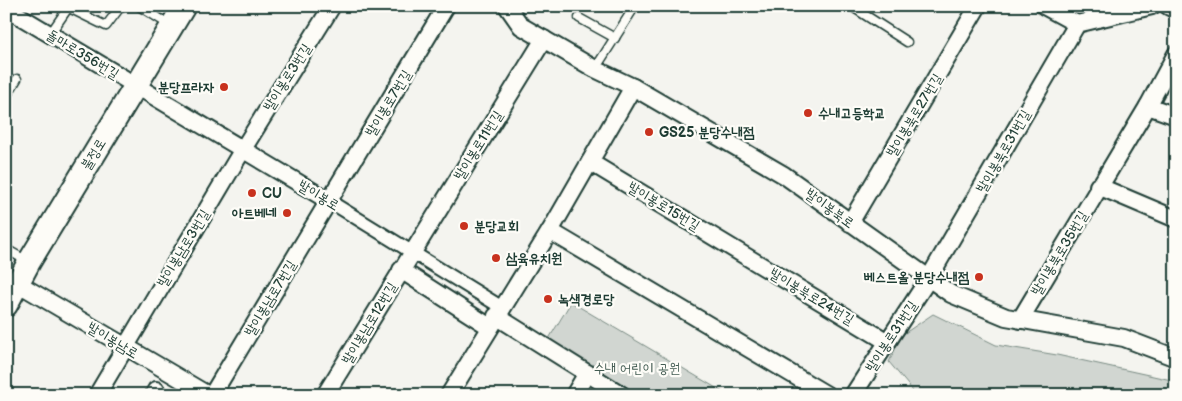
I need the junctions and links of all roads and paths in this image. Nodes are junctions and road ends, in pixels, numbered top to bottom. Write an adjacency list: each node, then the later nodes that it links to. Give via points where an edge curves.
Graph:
1 (121, 6): 13 (lane, via 106,26)
2 (139, 6): 18 (lane)
3 (184, 6): 18 (main road, 불정로)
4 (332, 6): 31 (street, 발이봉로3번길)
5 (446, 6): 34 (street, 발이봉로7번길)
6 (507, 6): 21 (street, 발이봉북로, via 521,26)
7 (634, 6): 20 (lane)
8 (851, 6): 22 (lane)
9 (978, 6): 36 (street, 발이봉북로27번길)
10 (1044, 6): 17 (street)
11 (1152, 6): 17 (street)
12 (1168, 6): 15 (street)
13 (66, 7): 19 (lane)
14 (6, 8): 19 (street, 돌마로356번길)
15 (1176, 10)
16 (578, 18): 20 (lane)
17 (1077, 24): 43 (street, 발이봉북로31번길)
18 (172, 26): 26 (main road, 불정로)
19 (50, 34): 26 (street, 돌마로356번길)
20 (614, 38): 24 (lane)
21 (544, 39): 24 (street, 발이봉북로); 40 (street, 발이봉로11번길)
22 (908, 42)
23 (1176, 54): 29 (street, 발이봉북로35번길)
24 (595, 70): 27 (street, 발이봉북로)
25 (16, 79): 28 (lane)
26 (135, 85): 31 (street, 발이봉로); 41 (main road, 불정로)
27 (633, 87): 32 (street); 36 (street, 발이봉북로, via 784,175)
28 (6, 97)
29 (1148, 106): 30 (street); 33 (street, 발이봉북로35번길)
30 (1176, 116)
31 (243, 149): 34 (street, 발이봉로); 49 (street, 발이봉남로3번길)
32 (590, 162): 37 (street); 39 (street, 발이봉로15번길)
33 (1098, 186): 35 (street); 47 (street, 발이봉북로35번길)
34 (329, 201): 40 (street, 발이봉로); 54 (street, 발이봉남로7번길)
35 (1176, 219)
36 (850, 223): 43 (street, 발이봉북로)
37 (550, 231): 46 (street); 59 (street)
38 (6, 248): 41 (lane)
39 (737, 250): 48 (street, 발이봉북로24번길)
40 (412, 251): 42 (street, 발이봉남로12번길); 46 (street, 발이봉로)
41 (28, 262): 44 (main road, 불정로)
42 (401, 270): 46 (street); 55 (street, 발이봉남로12번길)
43 (929, 278): 47 (street, 발이봉북로, via 951,294); 48 (street, 발이봉로31번길)
44 (19, 284): 45 (main road, 불정로); 49 (street, 발이봉남로)
45 (6, 305)
46 (496, 317): 51 (street, 발이봉로); 56 (street)
47 (1020, 320): 50 (street, 발이봉북로, via 1124,338)
48 (886, 341): 60 (street, 발이봉로31번길)
49 (124, 346): 52 (street, 발이봉남로3번길); 53 (street, 발이봉남로)
50 (1176, 358)
51 (586, 374): 57 (street); 58 (street, 발이봉로)
52 (97, 395)
53 (208, 395)
54 (212, 395)
55 (325, 395)
56 (449, 395)
57 (574, 395)
58 (622, 395)
59 (827, 395)
60 (853, 395)

